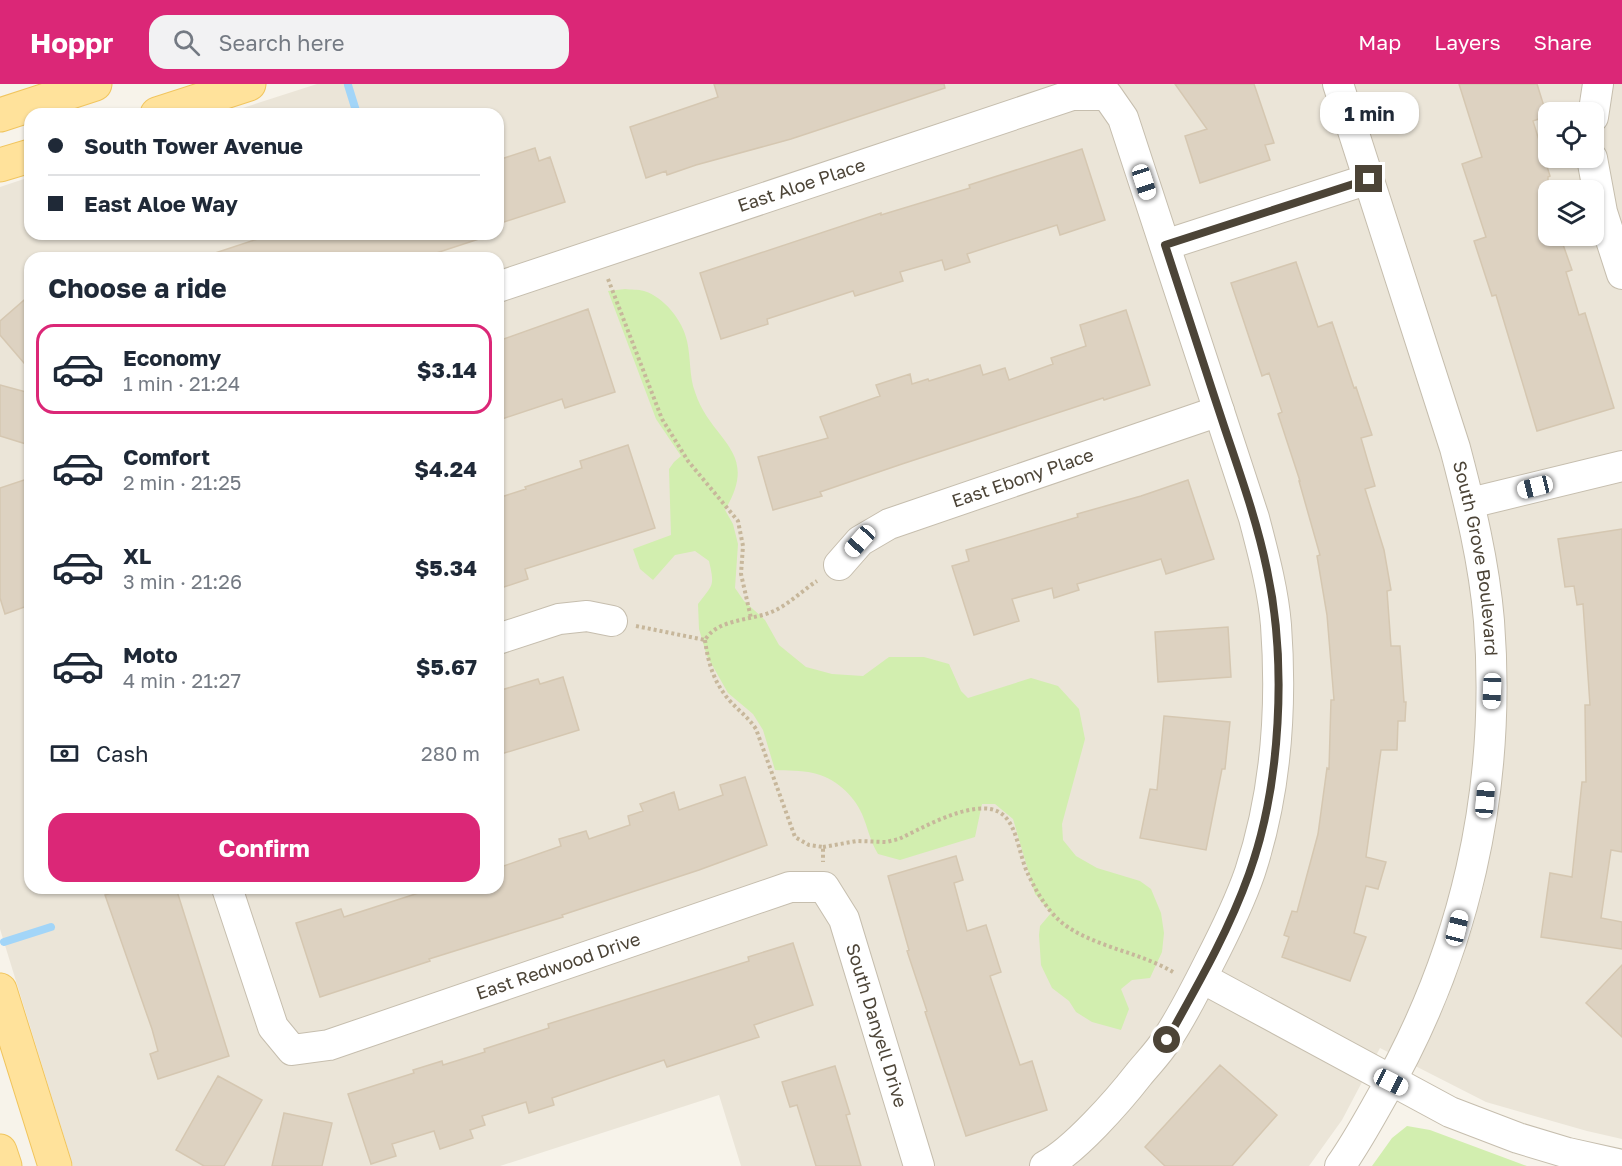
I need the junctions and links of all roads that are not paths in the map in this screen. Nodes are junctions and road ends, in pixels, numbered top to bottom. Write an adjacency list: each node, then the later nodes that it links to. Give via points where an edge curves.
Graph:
1 (95, 84): 7 (main road)
2 (249, 84): 6 (main road)
3 (1338, 84): 11 (street, South Grove Boulevard)
4 (1598, 84): 5 (street)
5 (1595, 102)
6 (175, 108)
7 (0, 115)
8 (24, 158): 9 (main road)
9 (0, 165)
10 (1594, 168): 13 (street, via 1602,212)
11 (1369, 179): 12 (street); 17 (street, South Grove Boulevard)
12 (1165, 245): 14 (street, East Aloe Place, via 1123,118 1107,95 1072,95); 15 (street)
13 (1622, 274)
14 (504, 284)
15 (1219, 411): 18 (street, East Ebony Place, via 889,524 860,541); 23 (street, via 1267,570 1276,624 1278,700 1274,765 1250,873 1230,923)
16 (1622, 466): 17 (street)
17 (1470, 503): 25 (street, South Grove Boulevard, via 1480,553 1492,691 1485,800 1457,928 1428,1009)
18 (839, 565)
19 (612, 621): 20 (street, via 587,616 559,619)
20 (504, 637)
21 (824, 887): 22 (street, East Redwood Drive, via 790,887 329,1046 292,1050 273,1027); 30 (street, South Danyell Drive, via 844,920)
22 (229, 894)
23 (1199, 982): 25 (street); 31 (street, via 1167,1040 1130,1085 1093,1125)
24 (0, 990): 29 (main road)
25 (1391, 1082): 27 (street, via 1450,1112 1518,1138); 32 (street, South Grove Boulevard)
26 (0, 1151): 28 (main road)
27 (1622, 1165)
28 (5, 1166)
29 (55, 1166)
30 (919, 1166)
31 (1045, 1166)
32 (1340, 1166)

